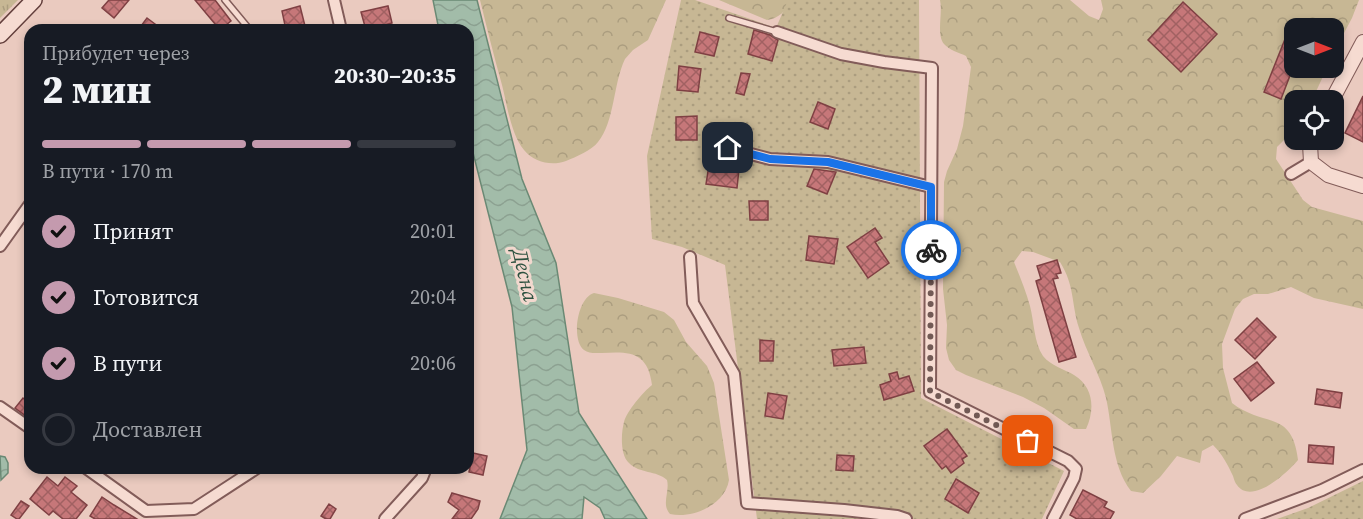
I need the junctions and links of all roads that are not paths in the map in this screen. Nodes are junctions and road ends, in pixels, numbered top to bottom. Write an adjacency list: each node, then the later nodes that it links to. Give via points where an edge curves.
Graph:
1 (34, 0): 8 (main road)
2 (225, 0): 5 (lane)
3 (334, 0): 6 (street)
4 (729, 18): 7 (lane)
5 (245, 24)
6 (340, 24)
7 (777, 32): 16 (street, via 841,54 932,68)
8 (0, 34)
9 (1363, 42): 10 (street)
10 (1337, 90)
11 (728, 148): 16 (street, via 770,159 828,162)
12 (1310, 150): 13 (street)
13 (1311, 162): 14 (street); 15 (street, via 1328,175)
14 (1291, 174)
15 (1363, 186)
16 (931, 187): 28 (street, via 930,392 1068,461 1076,469)
17 (24, 212): 18 (street)
18 (0, 246)
19 (690, 256): 27 (street, via 693,303 734,374 747,503)
20 (0, 406): 21 (street)
21 (24, 424)
22 (1363, 470): 29 (street)
23 (94, 474): 24 (street, via 146,511 194,509)
24 (248, 474)
25 (424, 474): 26 (street)
26 (385, 519)
27 (906, 519)
28 (1053, 519)
29 (1245, 519)

